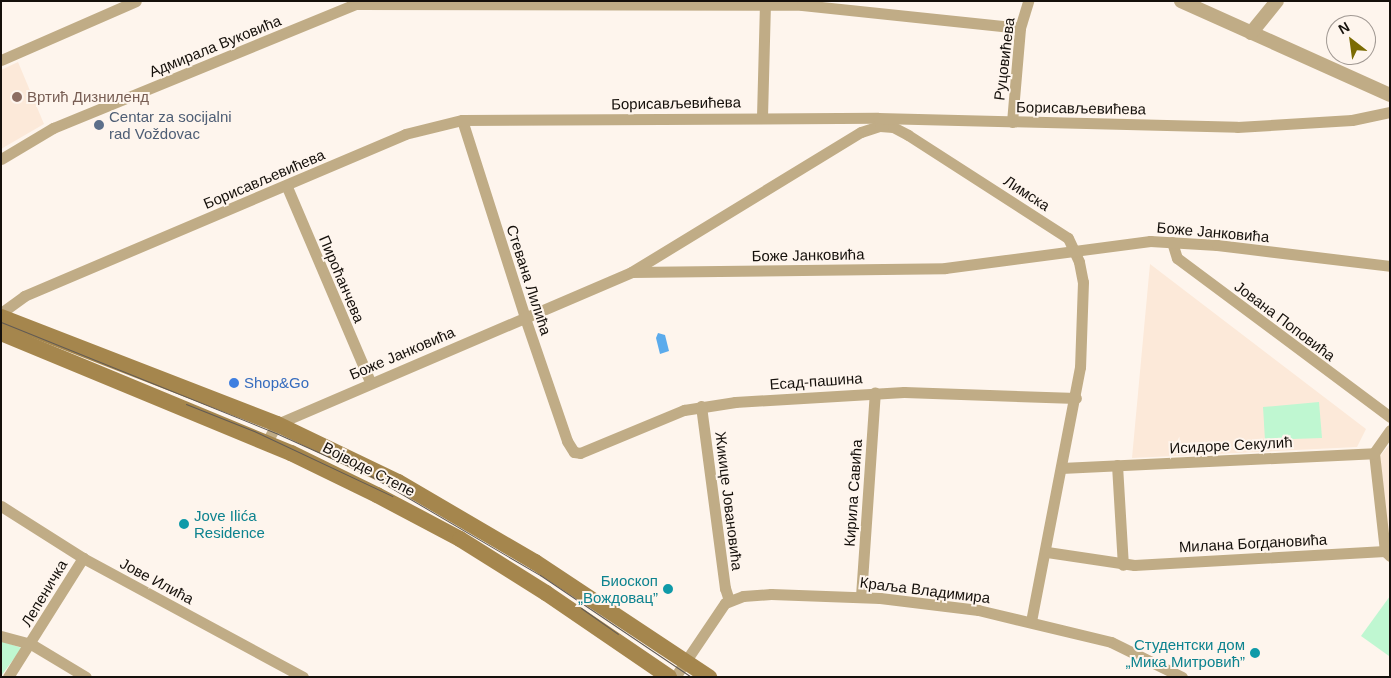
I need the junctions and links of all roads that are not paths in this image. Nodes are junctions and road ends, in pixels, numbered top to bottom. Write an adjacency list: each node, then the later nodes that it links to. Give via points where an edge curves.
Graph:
1 (136, 1): 9 (street)
2 (1028, 1): 7 (street, Руцовићева)
3 (1181, 1): 8 (street)
4 (1277, 1): 8 (street)
5 (355, 3): 6 (street, Адмирала Вуковића); 19 (street, Адмирала Вуковића, via 53,128)
6 (765, 3): 7 (street, Адмирала Вуковића, via 830,6); 12 (street)
7 (1020, 28): 16 (street, Руцовићева)
8 (1251, 33): 10 (street)
9 (1, 60)
10 (1390, 94)
11 (1390, 112): 16 (street, Борисављевићева, via 1352,120 1237,127)
12 (762, 117): 13 (street, Борисављевићева); 15 (street, Борисављевићева)
13 (847, 118): 14 (street, Борисављевићева); 18 (street, via 855,127)
14 (915, 119): 16 (street, Борисављевићева); 17 (street, via 908,126)
15 (462, 120): 20 (street, Борисављевићева, via 405,134); 27 (street, Стевана Лилића)
16 (1012, 122)
17 (908, 135): 18 (street, Лимска, via 880,126); 22 (street, Лимска, via 1054,229)
18 (854, 136): 24 (street, Лимска)
19 (1, 159)
20 (287, 187): 25 (street, Борисављевићева, via 24,296); 29 (street, Пироћанчева)
21 (1172, 242): 22 (street, Боже Јанковића, via 1132,242); 23 (street, Боже Јанковића); 33 (street, Јована Поповића, via 1177,258)
22 (1075, 249): 24 (street, Боже Јанковића, via 945,268); 31 (street, via 1082,276 1084,308)
23 (1390, 266)
24 (631, 272): 27 (street, Боже Јанковића)
25 (1, 313)
26 (1, 317): 34 (main road, Војводе Степе)
27 (525, 318): 29 (street, Боже Јанковића); 37 (street, Стевана Лилића)
28 (1, 333): 36 (main road, Војводе Степе)
29 (370, 382): 34 (street, Боже Јанковића)
30 (875, 392): 31 (street, Есад-пашина); 32 (street, Есад-пашина); 46 (street, Кирила Савића)
31 (1076, 398): 40 (street)
32 (701, 406): 37 (street, Есад-пашина, via 668,416 580,453); 47 (street, Жикице Јовановића)
33 (1390, 418)
34 (277, 424): 36 (street); 51 (main road, Војводе Степе, via 398,482 460,517)
35 (1390, 430): 38 (street)
36 (266, 443): 55 (main road, Војводе Степе, via 369,491 460,539)
37 (570, 448)
38 (1374, 453): 39 (street, Исидоре Секулић); 43 (street)
39 (1117, 465): 40 (street, Исидоре Секулић); 45 (street)
40 (1061, 468): 42 (street)
41 (1, 506): 44 (street, Јове Илића)
42 (1046, 552): 45 (street, Милана Богдановића); 48 (street)
43 (1387, 553): 45 (street, Милана Богдановића)
44 (83, 558): 50 (street, Лепеничка); 54 (street, Јове Илића)
45 (1123, 565)
46 (861, 596): 47 (street, Краља Владимира, via 771,594); 48 (street, Краља Владимира, via 935,604)
47 (725, 604): 51 (street)
48 (1031, 621): 58 (street, Краља Владимира, via 1111,642)
49 (1, 636): 50 (street, Лепеничка)
50 (31, 644): 52 (street, Лепеничка); 53 (street)
51 (685, 661): 56 (street); 57 (main road, Војводе Степе)
52 (8, 677)
53 (86, 677)
54 (302, 677)
55 (669, 677)
56 (675, 677)
57 (709, 677)
58 (1182, 677)

